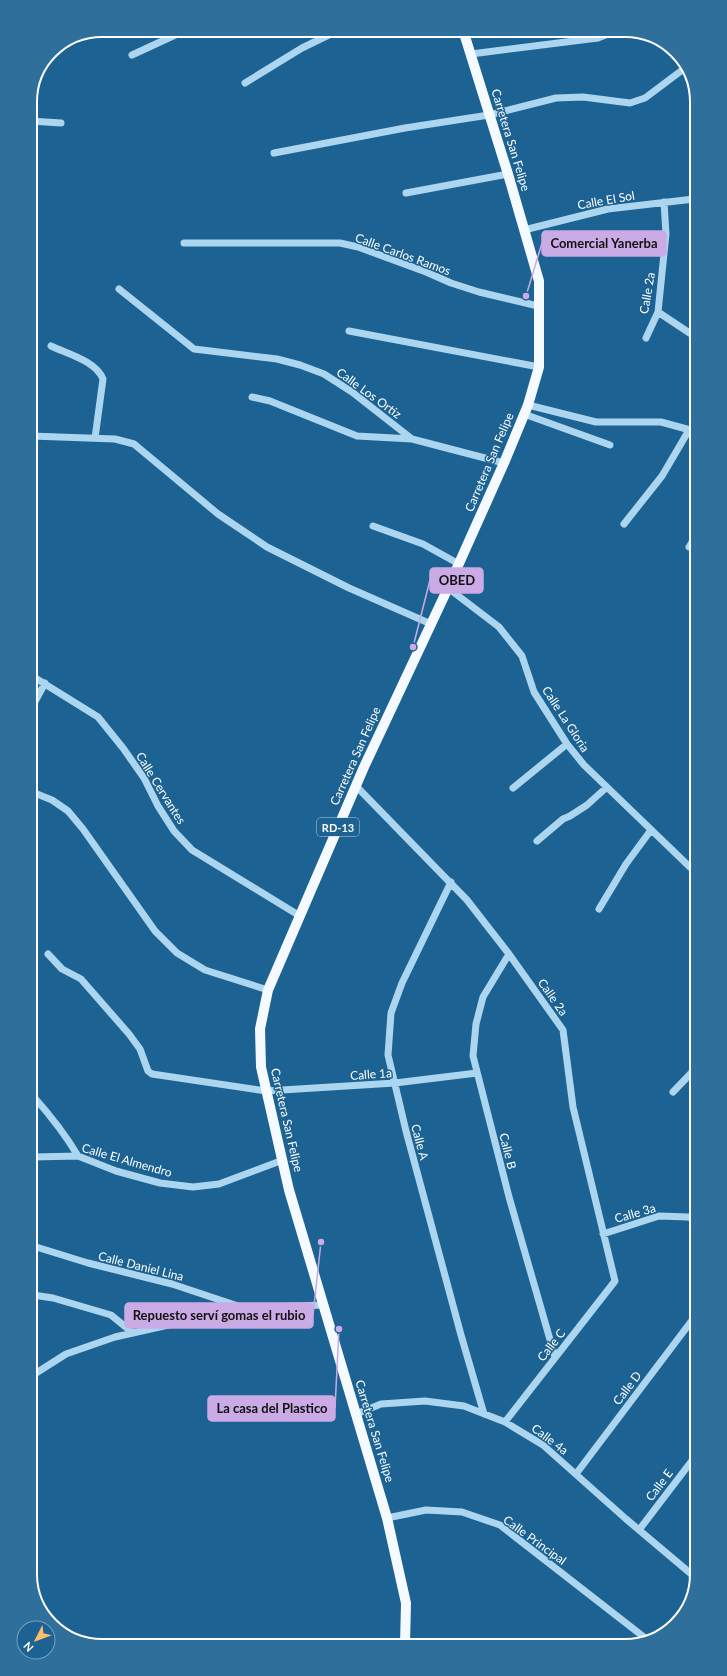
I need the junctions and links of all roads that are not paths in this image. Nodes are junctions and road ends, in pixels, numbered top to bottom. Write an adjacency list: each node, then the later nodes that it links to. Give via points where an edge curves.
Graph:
1 (171, 37): 6 (street)
2 (325, 37): 8 (street)
3 (465, 37): 5 (main road, Carretera San Felipe / RD-13)
4 (600, 37): 5 (street)
5 (471, 54): 9 (main road, Carretera San Felipe / RD-13)
6 (132, 55)
7 (682, 71): 9 (street, via 645,98 630,103 583,97 556,98)
8 (245, 83)
9 (489, 115): 12 (street); 13 (main road, Carretera San Felipe / RD-13)
10 (37, 122): 11 (street)
11 (61, 124)
12 (274, 153)
13 (508, 174): 14 (street); 17 (main road, Carretera San Felipe / RD-13)
14 (406, 193)
15 (690, 199): 16 (street, Calle El Sol)
16 (664, 202): 17 (street, Calle El Sol, via 608,209); 21 (street, Calle 2a, via 666,234)
17 (524, 230): 20 (main road, Carretera San Felipe / RD-13, via 539,282)
18 (184, 243): 20 (street, Calle Carlos Ramos, via 340,243 358,247 479,292)
19 (119, 289): 33 (street, Calle Los Ortiz, via 190,347 278,359 324,374 352,392)
20 (538, 306): 26 (main road, Carretera San Felipe / RD-13)
21 (658, 312): 23 (street); 24 (street, Calle 2a)
22 (349, 331): 26 (street)
23 (690, 333)
24 (646, 338)
25 (51, 346): 32 (street, via 88,363 100,373 103,380)
26 (539, 367): 28 (main road, Carretera San Felipe / RD-13)
27 (252, 397): 33 (street, via 270,401 357,436)
28 (526, 409): 29 (street, via 596,422 661,422); 34 (street); 35 (main road, Carretera San Felipe / RD-13)
29 (690, 429)
30 (690, 433): 36 (street, via 662,476)
31 (37, 436): 32 (street)
32 (95, 438): 40 (street, via 115,439 134,444 218,514 267,547 348,588)
33 (412, 439): 35 (street, Calle Los Ortiz)
34 (610, 445)
35 (504, 463): 38 (main road, Carretera San Felipe / RD-13)
36 (624, 524)
37 (373, 526): 38 (street, via 423,544)
38 (459, 564): 39 (main road, Carretera San Felipe / RD-13)
39 (448, 588): 40 (main road, Carretera San Felipe / RD-13); 44 (street, Calle La Gloria, via 499,627 522,656 534,692)
40 (431, 624): 45 (main road, Carretera San Felipe / RD-13)
41 (37, 679): 42 (street, Calle Cervantes)
42 (45, 683): 43 (street); 54 (street, Calle Cervantes, via 98,718 144,778 174,831 192,850)
43 (37, 698)
44 (567, 744): 46 (street, Calle La Gloria); 47 (street)
45 (356, 786): 52 (street, Calle 2a); 54 (main road, Carretera San Felipe / RD-13)
46 (607, 787): 49 (street, Calle La Gloria); 50 (street, via 587,805 562,819)
47 (513, 788)
48 (37, 794): 57 (street, via 68,811 155,931 177,953 205,970)
49 (651, 830): 51 (street, Calle La Gloria); 53 (street, via 626,864)
50 (537, 841)
51 (690, 867)
52 (451, 882): 56 (street, Calle 2a); 60 (street, Calle A, via 402,983 391,1013 388,1055)
53 (599, 909)
54 (300, 916): 57 (main road, Carretera San Felipe / RD-13)
55 (48, 954): 61 (street, Calle 1a, via 62,969 81,979 129,1034 140,1049 148,1071 152,1074)
56 (509, 954): 58 (street, Calle B, via 483,997 476,1024 473,1056); 68 (street, Calle 2a, via 563,1030 573,1106)
57 (268, 990): 61 (main road, Carretera San Felipe / RD-13, via 260,1029 261,1067)
58 (477, 1073): 60 (street, Calle 1a); 76 (street, Calle B)
59 (690, 1074): 62 (street)
60 (395, 1083): 61 (street, Calle 1a); 79 (street, Calle A, via 454,1312)
61 (266, 1091): 66 (main road, Carretera San Felipe / RD-13)
62 (673, 1092)
63 (37, 1101): 64 (street, via 58,1125)
64 (78, 1156): 65 (street, Calle El Almendro); 66 (street, Calle El Almendro, via 160,1184 193,1187 219,1184)
65 (37, 1157)
66 (282, 1160): 72 (main road, Carretera San Felipe / RD-13)
67 (690, 1218): 68 (street, Calle 3a, via 659,1216)
68 (603, 1234): 70 (street, Calle 2a)
69 (37, 1247): 73 (street, Calle Daniel Lina, via 88,1264 172,1284)
70 (615, 1281): 76 (street, Calle C)
71 (37, 1296): 75 (street, via 111,1315)
72 (324, 1306): 73 (street); 78 (main road, Carretera San Felipe / RD-13)
73 (244, 1308): 75 (street)
74 (690, 1323): 82 (street, Calle D)
75 (133, 1333): 77 (street, via 66,1354)
76 (555, 1357): 80 (street, Calle C)
77 (37, 1372)
78 (356, 1414): 79 (street, Calle 4a, via 381,1404 425,1401 464,1406); 83 (main road, Carretera San Felipe / RD-13)
79 (484, 1414): 80 (street, Calle 4a)
80 (505, 1422): 82 (street, Calle 4a, via 543,1445)
81 (690, 1463): 84 (street, Calle E)
82 (576, 1474): 84 (street, Calle 4a)
83 (387, 1518): 86 (street, Calle Principal, via 426,1510 462,1512 500,1525); 87 (main road, Carretera San Felipe / RD-13, via 406,1603)
84 (639, 1530): 85 (street, Calle 4a)
85 (690, 1573)
86 (643, 1637)
87 (406, 1639)

